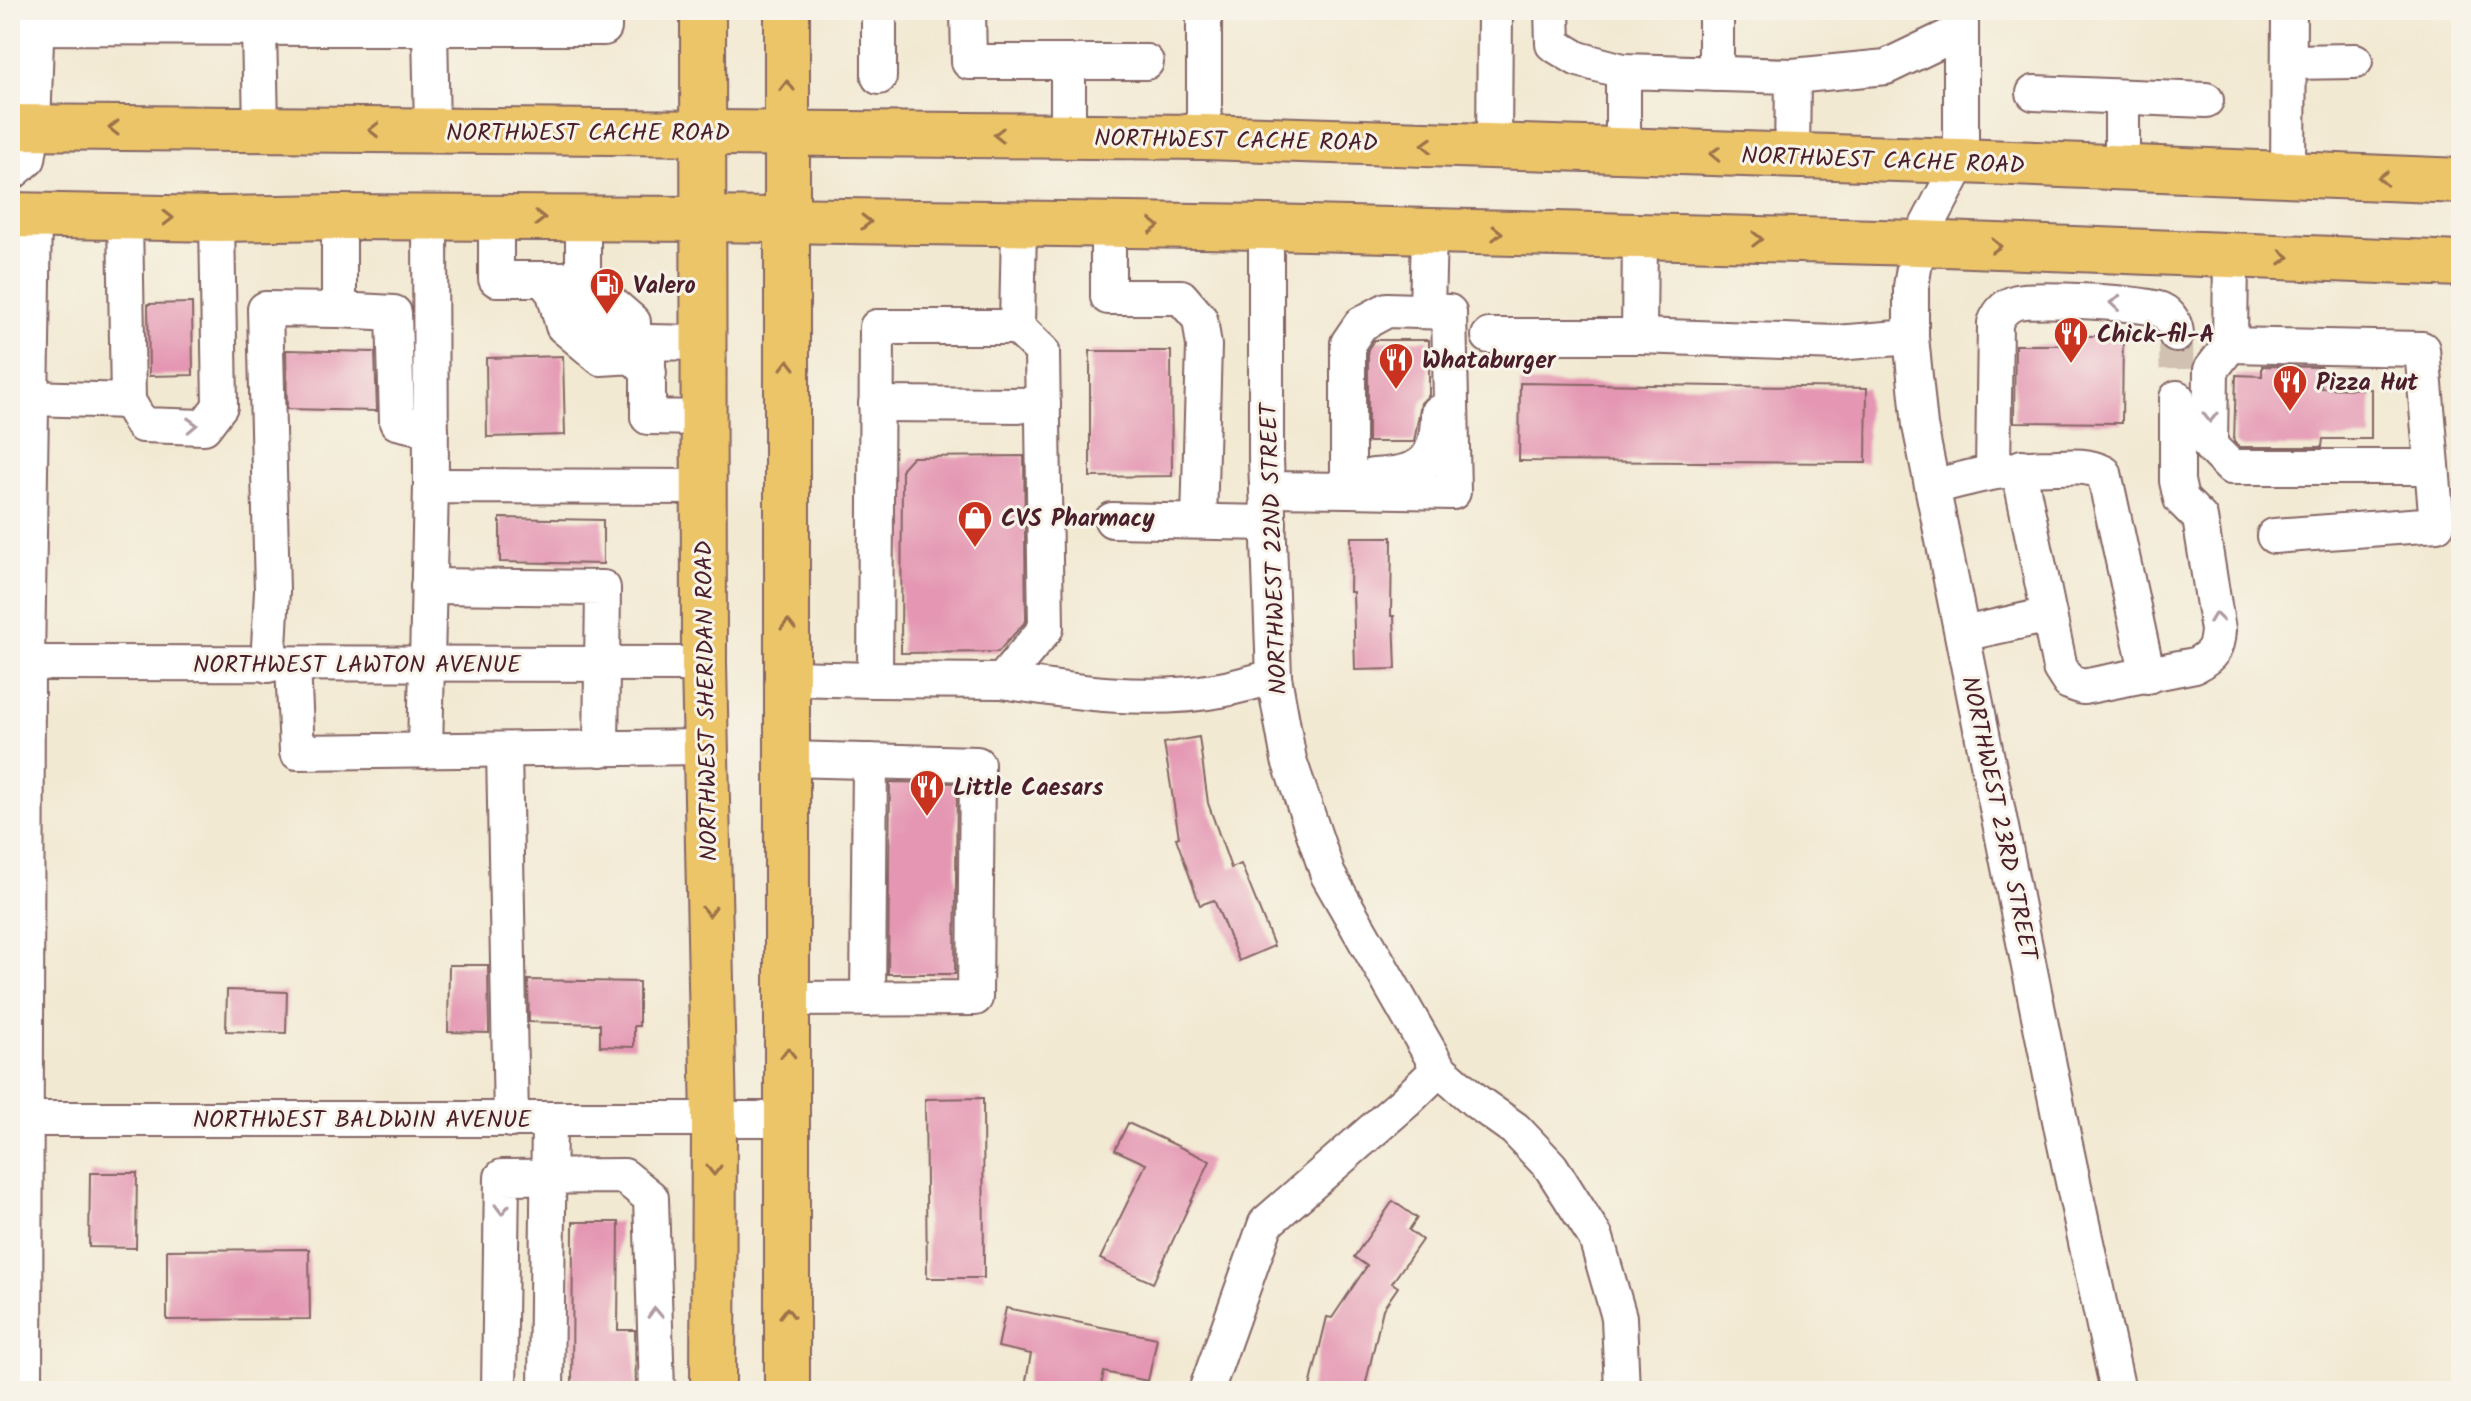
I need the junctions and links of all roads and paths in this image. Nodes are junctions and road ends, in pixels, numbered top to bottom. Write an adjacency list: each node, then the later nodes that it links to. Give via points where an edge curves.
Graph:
1 (604, 10): 16 (street, via 604,28)
2 (703, 10): 31 (main road, NORTHWEST SHERIDAN ROAD)
3 (787, 10): 32 (main road, one-way to 3)
4 (879, 10): 24 (street)
5 (968, 10): 18 (street, via 969,62)
6 (1204, 10): 34 (street)
7 (1495, 10): 35 (street)
8 (1552, 10): 21 (street, via 1553,44 1578,59)
9 (1716, 10): 22 (street)
10 (2289, 10): 20 (street)
11 (135, 18): 13 (street); 15 (street)
12 (339, 19): 15 (street); 16 (street)
13 (28, 21): 28 (street)
14 (1961, 21): 23 (street, via 1886,67); 38 (street)
15 (259, 28): 29 (street)
16 (430, 28): 30 (street)
17 (2355, 61): 20 (street)
18 (1068, 62): 19 (street); 33 (street)
19 (1146, 62)
20 (2289, 62): 41 (street)
21 (1623, 71): 22 (street); 36 (street)
22 (1716, 74): 23 (street)
23 (1793, 76): 37 (street)
24 (879, 77)
25 (2034, 93): 26 (street)
26 (2122, 97): 27 (street); 39 (street)
27 (2206, 100)
28 (22, 128): 29 (main road, NORTHWEST CACHE ROAD, one-way to 28); 40 (street, via 28,159)
29 (261, 128): 30 (main road, NORTHWEST CACHE ROAD, one-way to 29)
30 (432, 131): 31 (main road, NORTHWEST CACHE ROAD)
31 (704, 133): 32 (main road, NORTHWEST CACHE ROAD); 50 (main road, NORTHWEST SHERIDAN ROAD)
32 (788, 133): 33 (main road, NORTHWEST CACHE ROAD, one-way to 32); 51 (main road)
33 (1068, 136): 34 (main road, NORTHWEST CACHE ROAD)
34 (1204, 137): 35 (main road, NORTHWEST CACHE ROAD, one-way to 34)
35 (1494, 147): 36 (main road, NORTHWEST CACHE ROAD)
36 (1623, 150): 37 (main road, NORTHWEST CACHE ROAD, one-way to 36)
37 (1792, 157): 38 (main road, NORTHWEST CACHE ROAD)
38 (1961, 161): 39 (main road, NORTHWEST CACHE ROAD); 57 (street, NORTHWEST 23RD STREET)
39 (2122, 168): 41 (main road, NORTHWEST CACHE ROAD)
40 (10, 174)
41 (2288, 174): 42 (main road, NORTHWEST CACHE ROAD, one-way to 41)
42 (2461, 181)
43 (22, 215): 44 (main road); 71 (street)
44 (125, 217): 49 (main road, one-way to 49); 73 (street)
45 (339, 217): 46 (main road); 49 (main road); 61 (street)
46 (430, 217): 47 (main road); 77 (street)
47 (496, 218): 48 (main road, one-way to 48); 60 (street, via 496,279)
48 (583, 218): 50 (main road); 60 (street, via 583,279)
49 (217, 219): 73 (street, one-way to 49, via 142,425 204,427 220,406)
50 (704, 219): 51 (main road); 68 (main road, NORTHWEST SHERIDAN ROAD)
51 (788, 220): 52 (main road, one-way to 52); 99 (main road, one-way to 51)
52 (1019, 226): 53 (main road); 63 (street)
53 (1108, 226): 54 (main road, one-way to 54); 87 (street, via 1108,297 1181,297 1200,319 1204,346)
54 (1266, 227): 55 (main road); 85 (street, NORTHWEST 22ND STREET)
55 (1429, 231): 56 (main road, one-way to 56); 62 (street)
56 (1640, 236): 57 (main road, one-way to 57); 66 (street)
57 (1918, 243): 58 (main road, one-way to 58); 67 (street, NORTHWEST 23RD STREET)
58 (2231, 255): 59 (main road, one-way to 59); 69 (street)
59 (2461, 264)
60 (548, 286): 70 (street, via 563,326 601,358); 70 (street, via 596,290 633,322)
61 (339, 310): 77 (street, via 394,313 397,422); 96 (street, via 265,309 272,591)
62 (1438, 322): 81 (street, via 1434,449 1423,465 1401,475); 81 (street, via 1387,310 1361,324 1348,343)
63 (1017, 327): 74 (street, via 877,327); 75 (street, via 1042,351)
64 (2176, 335): 80 (street, one-way to 80, via 2164,310 2149,306 2016,302 1999,313 1995,323)
65 (1489, 336): 66 (street)
66 (1639, 336): 67 (street, via 1837,343)
67 (1911, 337): 84 (street, NORTHWEST 23RD STREET, via 1920,426)
68 (703, 343): 70 (street, via 648,342); 76 (main road, NORTHWEST SHERIDAN ROAD)
69 (2230, 345): 78 (street, via 2422,349); 78 (street, one-way to 78, via 2211,370 2210,446 2231,467)
70 (641, 364): 76 (street, via 648,417)
71 (31, 398): 73 (street); 79 (street)
72 (2177, 398): 97 (street, one-way to 72, via 2195,665 2218,646 2200,518 2181,499 2177,481)
73 (128, 401)
74 (876, 404): 75 (street); 100 (street)
75 (1043, 405): 101 (street, via 1046,628)
76 (704, 418): 83 (main road, NORTHWEST SHERIDAN ROAD)
77 (431, 430): 82 (street)
78 (2441, 458): 88 (street, via 2437,524)
79 (20, 463): 92 (street)
80 (2008, 469): 84 (street); 90 (street, via 2022,485); 97 (street, via 2091,466 2104,473)
81 (1348, 477): 85 (street)
82 (431, 486): 83 (street); 89 (street)
83 (704, 487): 95 (main road, NORTHWEST SHERIDAN ROAD)
84 (1933, 487): 91 (street, NORTHWEST 23RD STREET)
85 (1268, 506): 87 (street); 98 (street, NORTHWEST 22ND STREET)
86 (1112, 520): 87 (street)
87 (1199, 521)
88 (2274, 536)
89 (428, 586): 93 (street); 94 (street, via 603,588)
90 (2049, 615): 91 (street); 97 (street, via 2060,668 2069,682 2083,687)
91 (1963, 634): 125 (street, NORTHWEST 23RD STREET)
92 (18, 663): 96 (street, NORTHWEST LAWTON AVENUE); 114 (street)
93 (427, 663): 94 (street, NORTHWEST LAWTON AVENUE); 96 (street, NORTHWEST LAWTON AVENUE); 105 (street)
94 (601, 664): 95 (street, NORTHWEST LAWTON AVENUE); 103 (street)
95 (704, 664): 102 (main road, NORTHWEST SHERIDAN ROAD)
96 (281, 665): 105 (street, via 297,752)
97 (2148, 676)
98 (1274, 677): 101 (street, via 1219,690 1111,695); 110 (street, NORTHWEST 22ND STREET, via 1289,760 1328,875)
99 (788, 678): 100 (street); 106 (main road)
100 (875, 680): 101 (street)
101 (1002, 681)
102 (705, 747): 103 (street); 112 (main road, NORTHWEST SHERIDAN ROAD, one-way to 112)
103 (601, 749): 104 (street)
104 (504, 750): 105 (street); 115 (street)
105 (425, 751)
106 (788, 759): 107 (street); 108 (main road)
107 (870, 761): 109 (street); 109 (street, via 977,764 975,998)
108 (788, 999): 109 (street); 113 (main road, one-way to 108)
109 (868, 999)
110 (1439, 1069): 123 (street, via 1266,1223); 124 (street, NORTHWEST 22ND STREET, via 1515,1129 1551,1167 1596,1238 1619,1317)
111 (549, 1119): 112 (street, NORTHWEST BALDWIN AVENUE); 115 (street, NORTHWEST BALDWIN AVENUE); 116 (street)
112 (714, 1119): 113 (street, NORTHWEST BALDWIN AVENUE); 121 (main road, NORTHWEST SHERIDAN ROAD, one-way to 121)
113 (788, 1119): 122 (main road, one-way to 113)
114 (18, 1120): 115 (street, NORTHWEST BALDWIN AVENUE); 117 (street)
115 (511, 1120)
116 (549, 1176): 118 (street, one-way to 118, via 502,1177); 119 (street); 120 (street, one-way to 116, via 651,1198 624,1176)
117 (25, 1391)
118 (499, 1391)
119 (546, 1391)
120 (657, 1391)
121 (713, 1391)
122 (787, 1391)
123 (1206, 1391)
124 (1622, 1391)
125 (2118, 1391)

